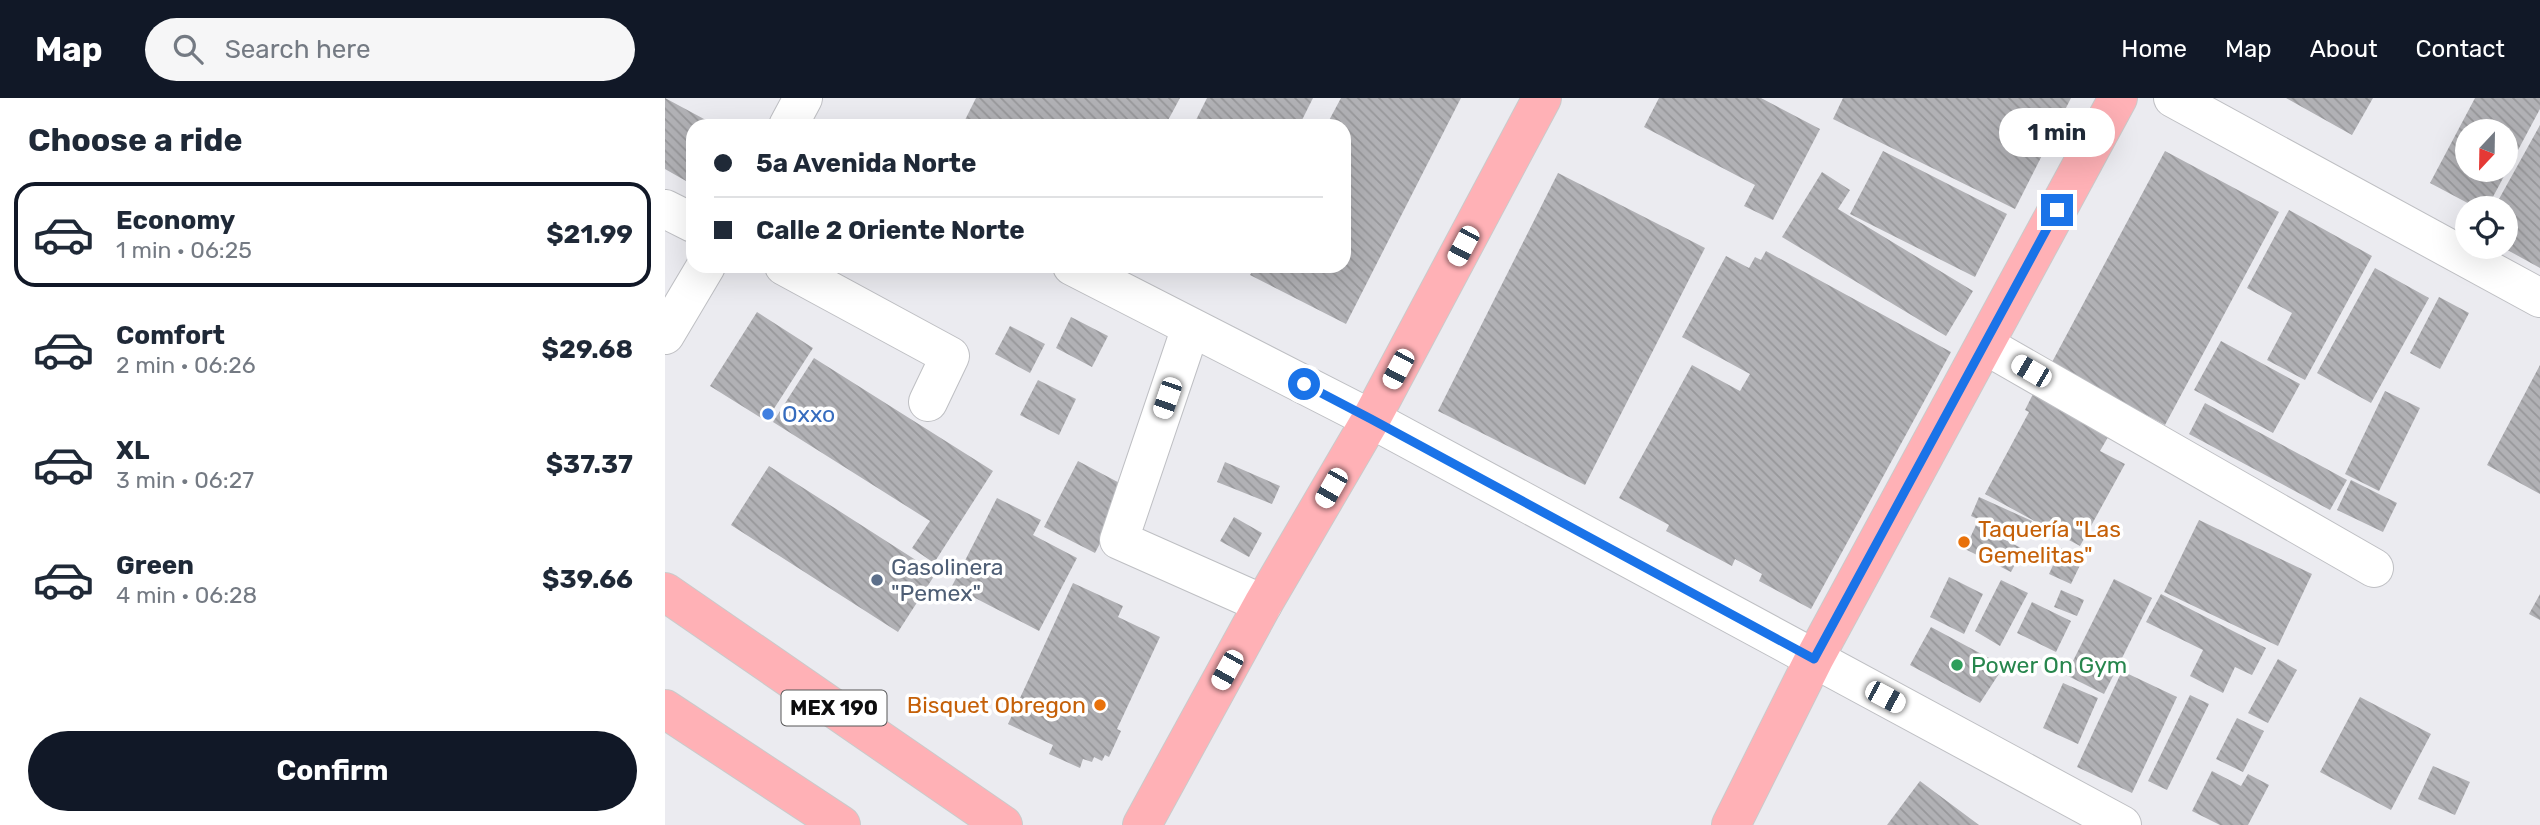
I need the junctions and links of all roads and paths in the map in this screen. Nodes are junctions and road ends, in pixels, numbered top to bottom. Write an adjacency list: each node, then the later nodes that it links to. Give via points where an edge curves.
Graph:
1 (1542, 98): 14 (main road)
2 (2118, 98): 12 (main road)
3 (2173, 98): 9 (street)
4 (665, 209): 5 (street)
5 (686, 220)
6 (702, 273): 11 (street)
7 (797, 273): 13 (street, via 950,356)
8 (1086, 273): 10 (street)
9 (2540, 299)
10 (1191, 327): 14 (street); 17 (street, via 1119,540)
11 (665, 335)
12 (1985, 345): 15 (street); 18 (main road)
13 (928, 401)
14 (1371, 419): 17 (main road); 18 (street)
15 (2374, 568)
16 (665, 592): 21 (main road, MEX 190)
17 (1263, 604): 22 (main road)
18 (1814, 659): 23 (main road); 24 (street)
19 (665, 709): 20 (main road)
20 (841, 825)
21 (1003, 825)
22 (1142, 825)
23 (1731, 825)
24 (2122, 825)

